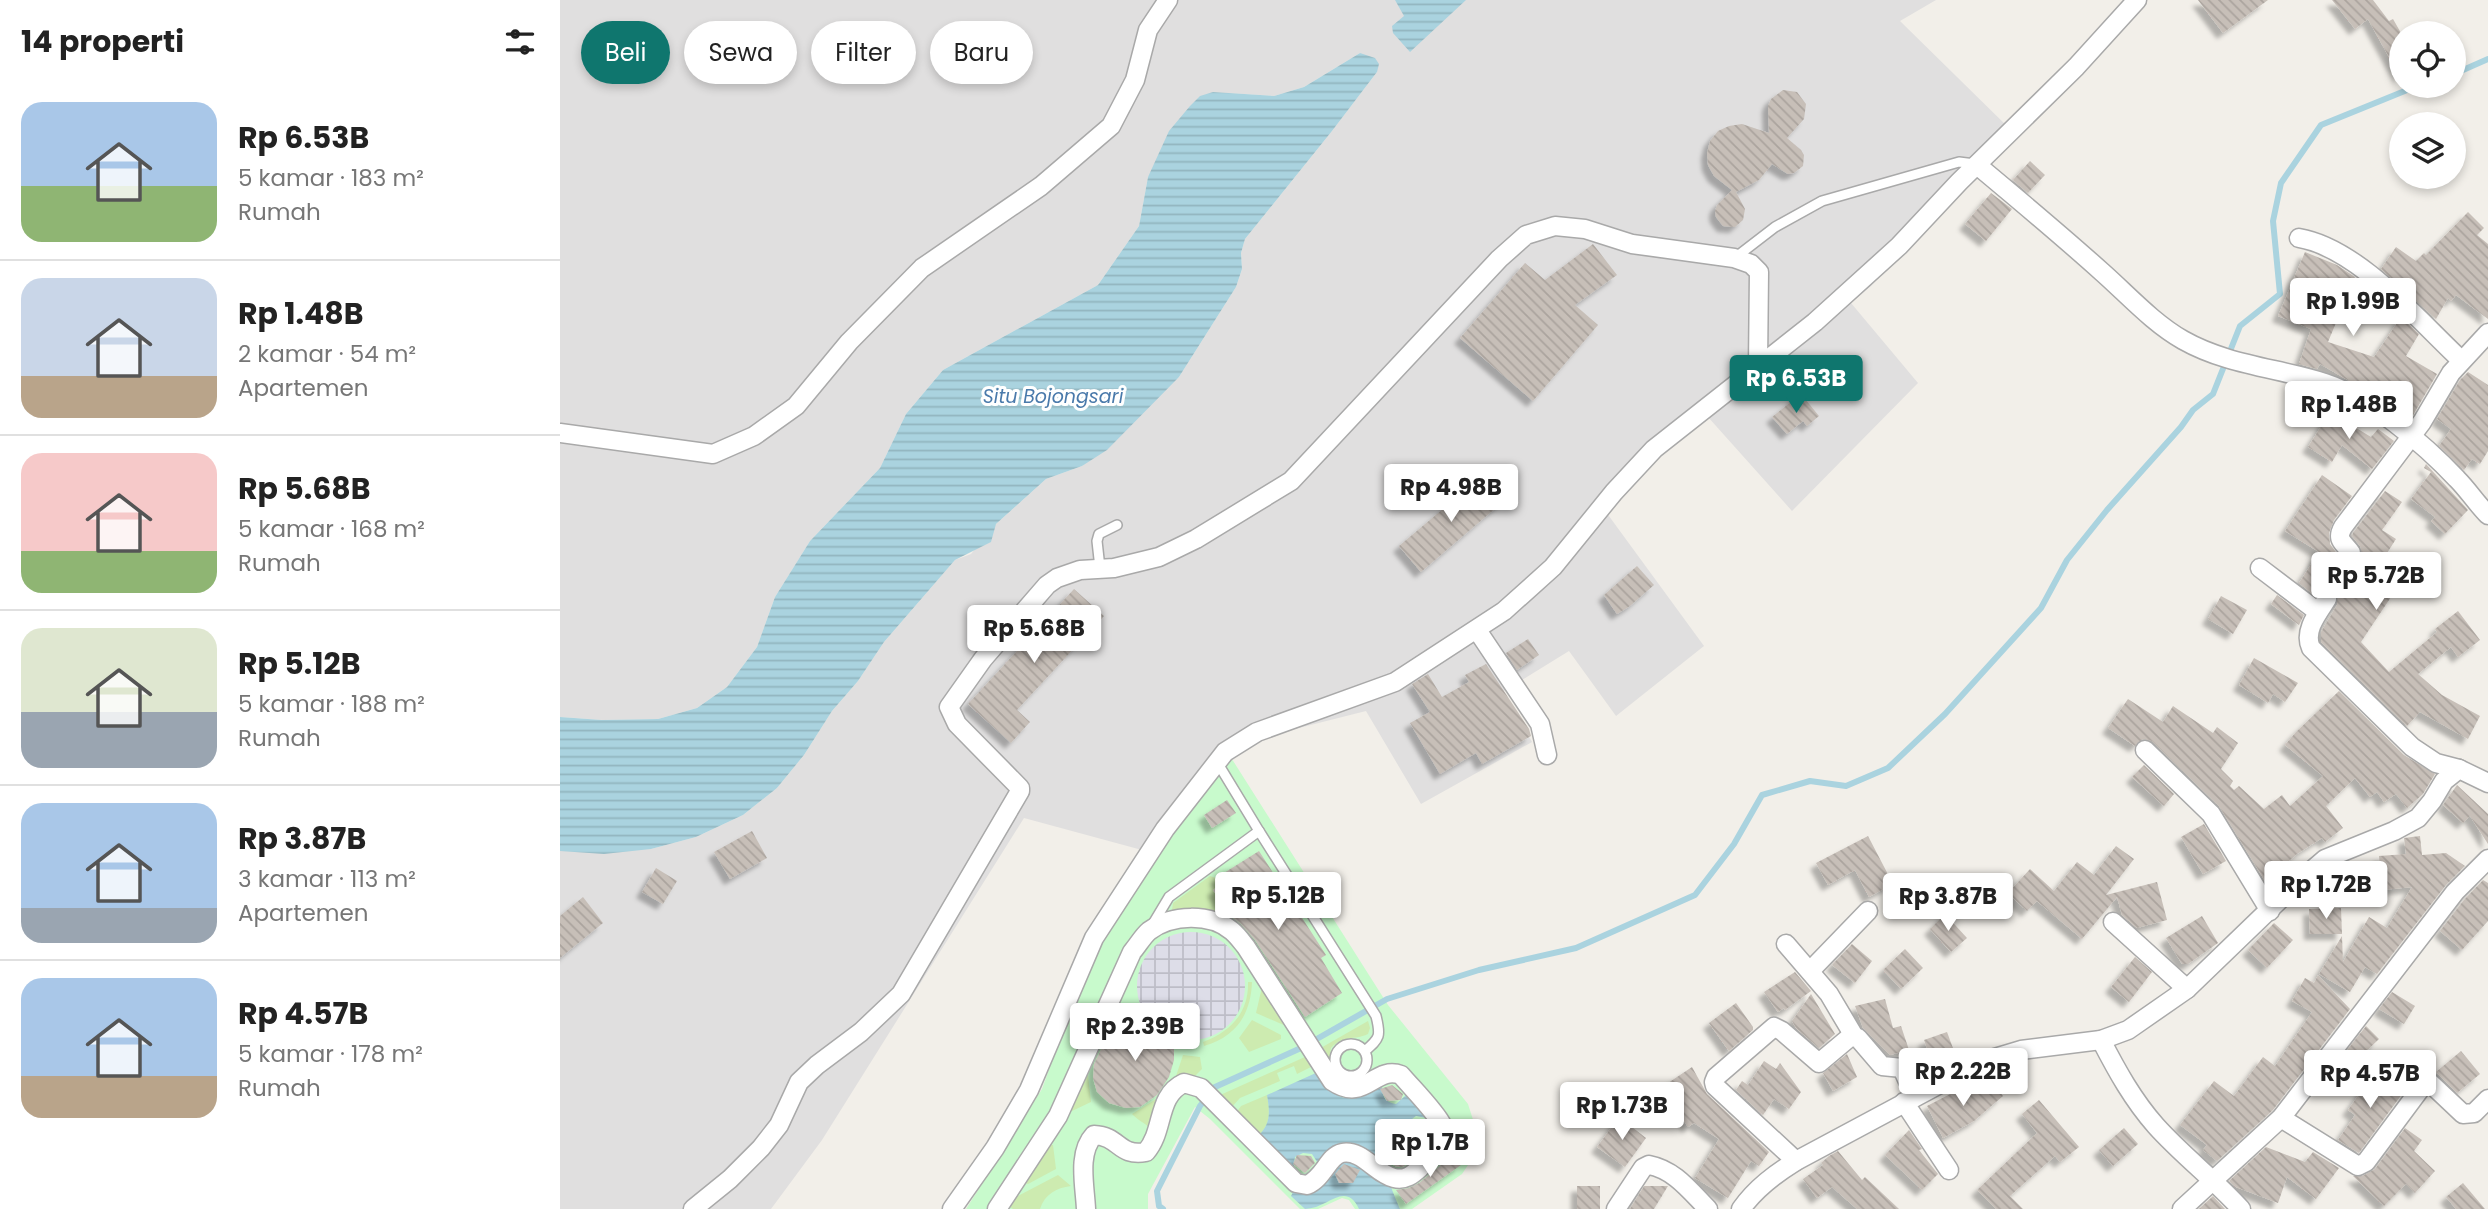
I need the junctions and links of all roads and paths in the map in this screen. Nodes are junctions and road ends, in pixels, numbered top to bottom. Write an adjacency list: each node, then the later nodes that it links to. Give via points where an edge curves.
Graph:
1 (1168, 0): 9 (street, via 1148,30 1135,80 1111,126 1041,186 922,268 849,342 796,406 754,436 713,454)
2 (2137, 0): 3 (street, via 2077,67)
3 (1977, 165): 5 (lane, via 1959,162 1822,201 1775,227); 8 (street, via 1899,246 1815,322); 10 (street, via 2165,328 2223,358 2341,389)
4 (2299, 238): 7 (street, via 2326,245 2357,265)
5 (1734, 258): 8 (street, via 1759,272); 13 (street, via 1632,244 1584,229 1555,226 1527,235 1499,259 1291,481 1168,553 1139,564)
6 (2484, 343): 7 (street)
7 (2461, 360): 10 (street)
8 (1758, 365): 16 (street, via 1654,449 1538,582)
9 (560, 433)
10 (2411, 437): 11 (street); 15 (street, via 2340,532 2340,540 2351,553)
11 (2488, 515)
12 (1118, 525): 13 (lane, via 1099,534)
13 (1101, 568): 40 (street, via 1067,573 1047,586 949,707 957,724 1020,791 901,994 799,1082 779,1125 761,1148)
14 (2260, 568): 20 (street, via 2323,606 2308,636 2315,653 2412,747 2436,763)
15 (2342, 575)
16 (1477, 630): 18 (street, via 1540,724); 19 (street, via 1395,682 1257,732)
17 (2145, 750): 25 (street, via 2211,814)
18 (1547, 755)
19 (1217, 762): 22 (lane); 41 (street, via 1132,876 1094,938 1029,1090)
20 (2459, 769): 21 (street); 25 (street, via 2444,781 2418,818 2325,859)
21 (2488, 783)
22 (1259, 831): 27 (lane, via 1169,897); 33 (lane, via 1376,1016 1380,1031)
23 (2488, 859): 36 (street, via 2455,892)
24 (1868, 911): 29 (street)
25 (2270, 911): 30 (street)
26 (2113, 922): 30 (street)
27 (1148, 931): 42 (street, via 1132,952 1058,1116); 43 (street, via 1170,920 1193,918 1232,931 1332,1081 1341,1088 1360,1089 1386,1074 1401,1075 1442,1126 1444,1137 1435,1155 1409,1177 1391,1178 1350,1153 1334,1157 1314,1182 1296,1183 1201,1088 1184,1083 1167,1096 1156,1136 1146,1152 1125,1152 1104,1135 1094,1135 1087,1142)
28 (1786, 944): 29 (street)
29 (1810, 971): 31 (street, via 1839,1007)
30 (2187, 989): 32 (street, via 2128,1030)
31 (1854, 1036): 35 (street, via 1882,1066 1902,1068); 37 (street, via 1819,1063 1774,1027 1714,1082)
32 (2101, 1040): 35 (street, via 2021,1050 1981,1062); 39 (street, via 2137,1103)
33 (1365, 1051)
34 (2488, 1099): 36 (street, via 2474,1113 2463,1115 2427,1080 2366,1162 2358,1166)
35 (1909, 1100): 37 (street); 38 (street)
36 (2281, 1118): 39 (street)
37 (1796, 1161): 46 (street, via 1751,1195)
38 (1949, 1170)
39 (2215, 1180): 47 (street); 48 (street)
40 (693, 1209)
41 (953, 1209)
42 (997, 1209)
43 (1086, 1209)
44 (1616, 1209): 45 (street, via 1649,1165 1680,1180)
45 (1708, 1209)
46 (1741, 1209)
47 (2182, 1209)
48 (2241, 1209)

